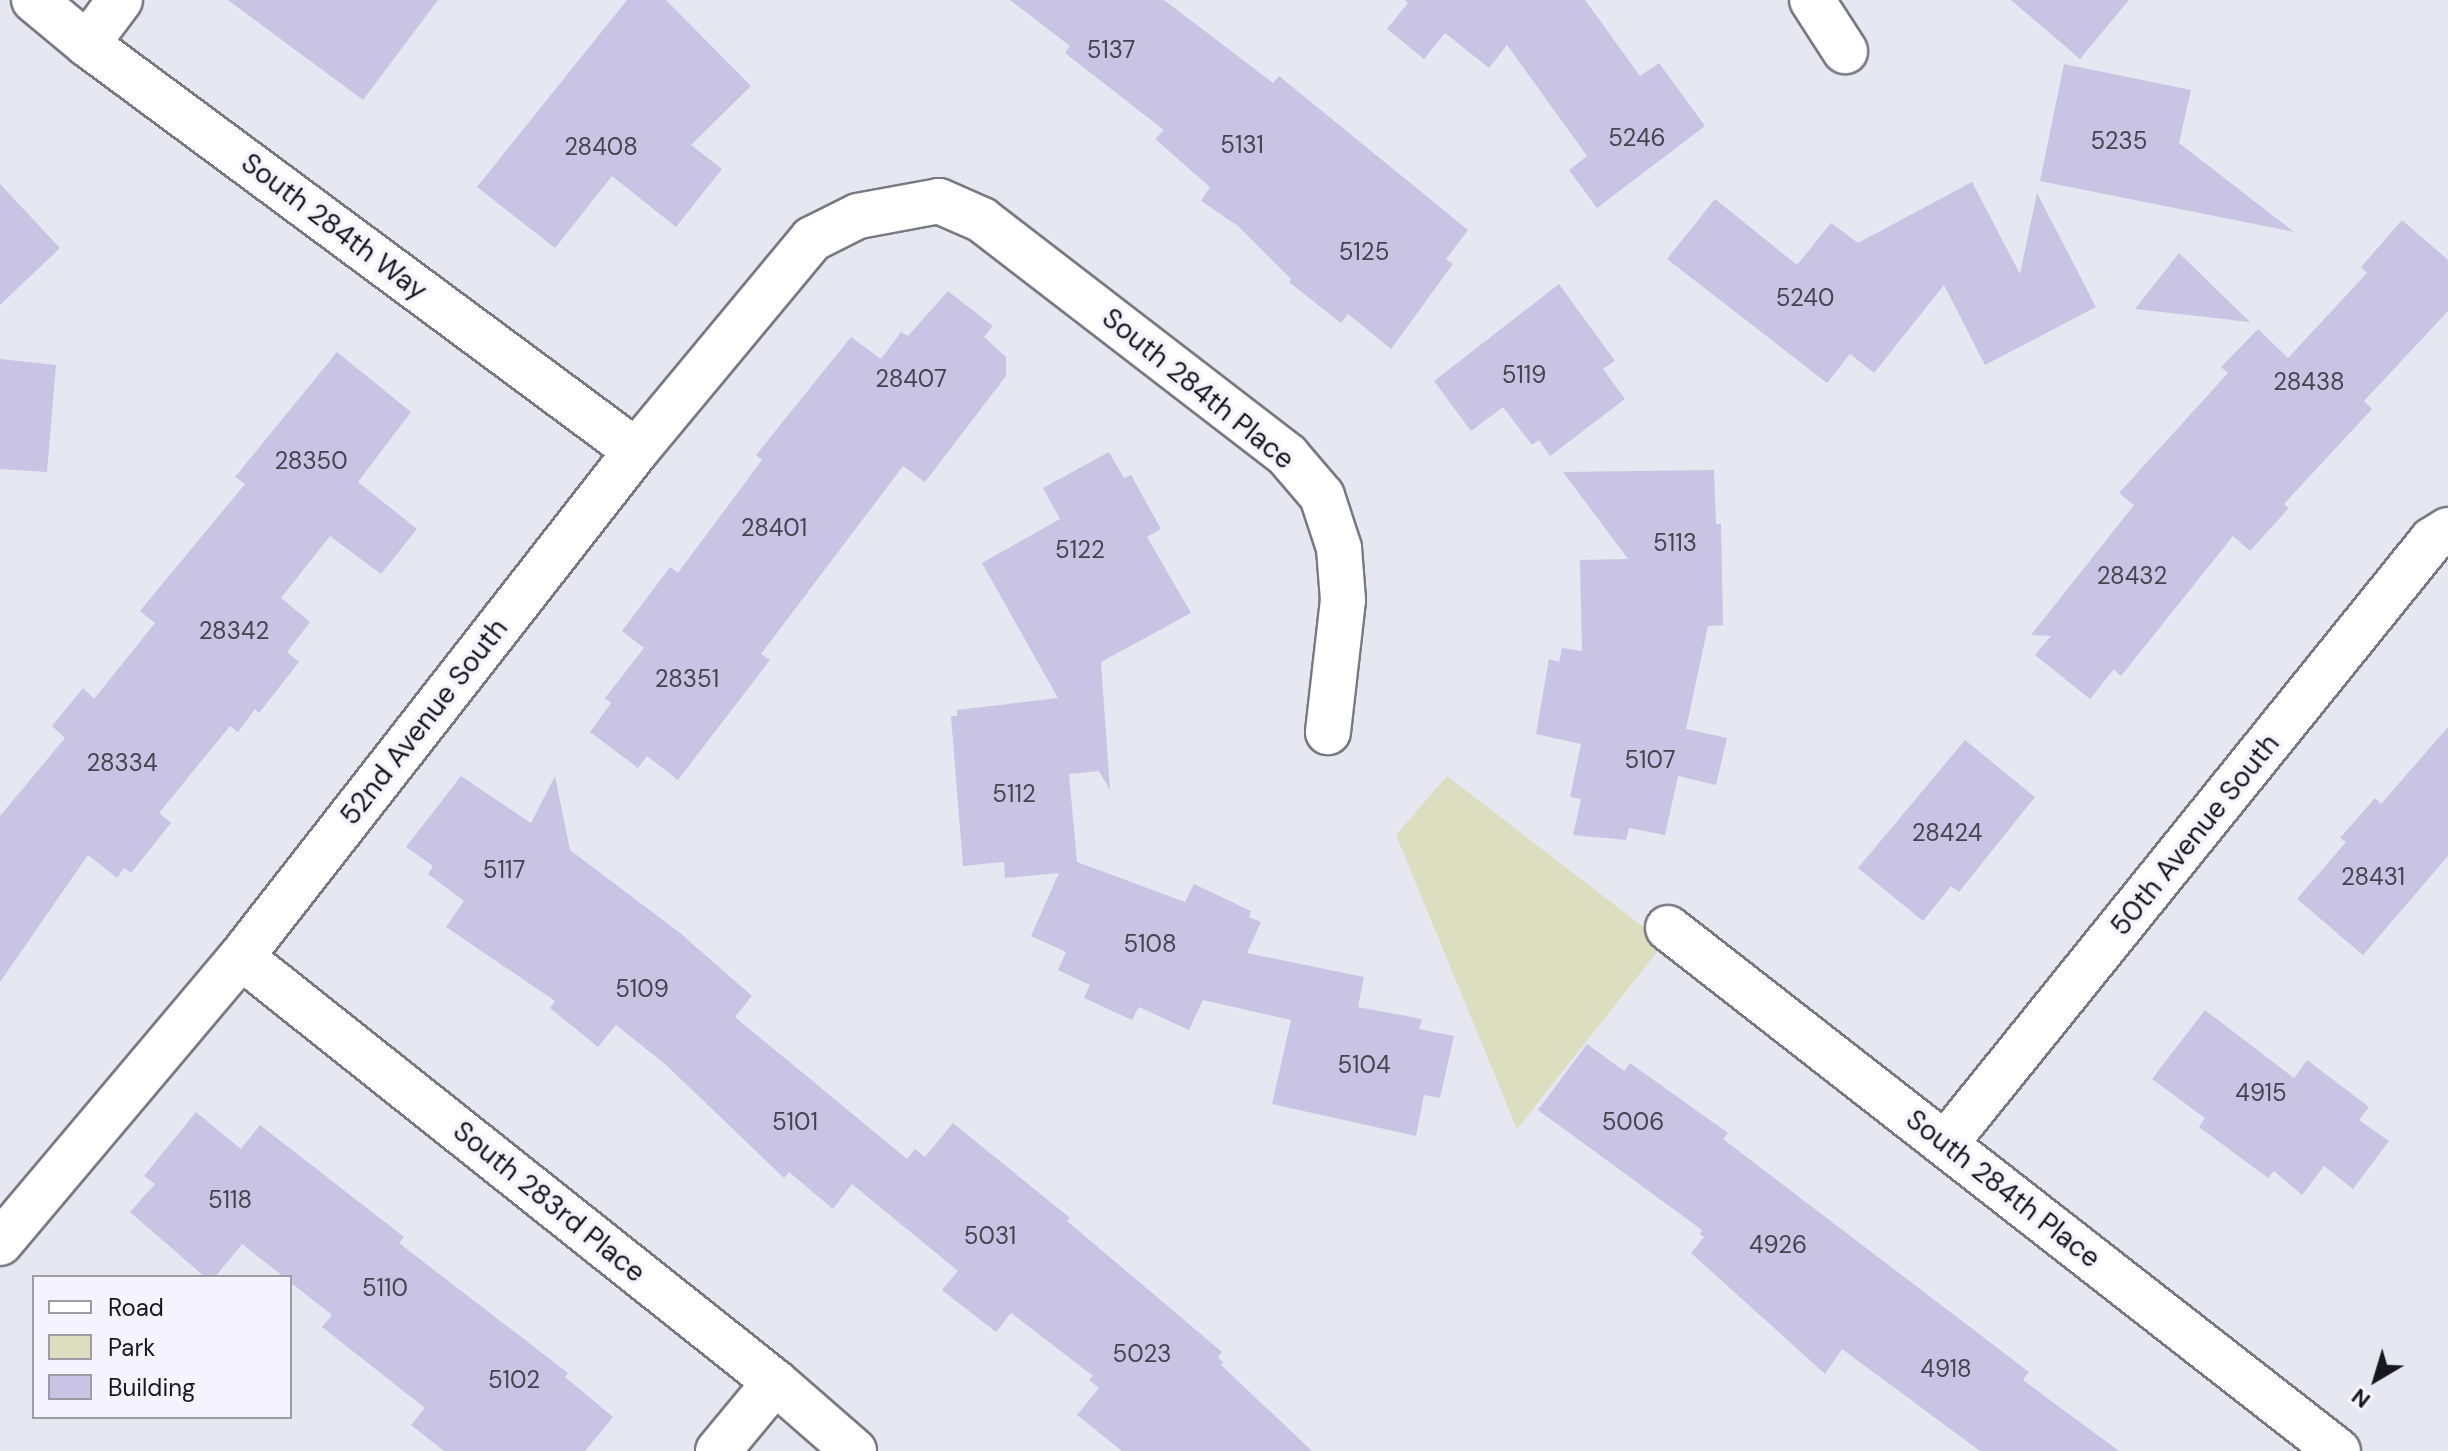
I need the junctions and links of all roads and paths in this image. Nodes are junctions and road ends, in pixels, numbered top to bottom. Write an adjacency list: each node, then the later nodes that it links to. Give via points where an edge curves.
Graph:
1 (34, 0): 4 (street, South 284th Way)
2 (120, 0): 4 (street)
3 (1812, 0): 5 (street)
4 (87, 44): 7 (street, South 284th Way)
5 (1845, 51)
6 (858, 216): 7 (street, 52nd Avenue South, via 812,239); 9 (street, South 284th Place, via 939,201 982,220 1287,455 1322,496 1339,548 1343,600)
7 (636, 451): 11 (street, 52nd Avenue South)
8 (2448, 530): 12 (street, 50th Avenue South, via 2432,540)
9 (1328, 732)
10 (1668, 928): 12 (street, South 284th Place)
11 (241, 957): 13 (street, 52nd Avenue South); 14 (street, South 283rd Place)
12 (1945, 1144): 17 (street, South 284th Place)
13 (0, 1243)
14 (775, 1382): 15 (street); 16 (street, South 283rd Place)
15 (718, 1451)
16 (854, 1451)
17 (2338, 1451)

